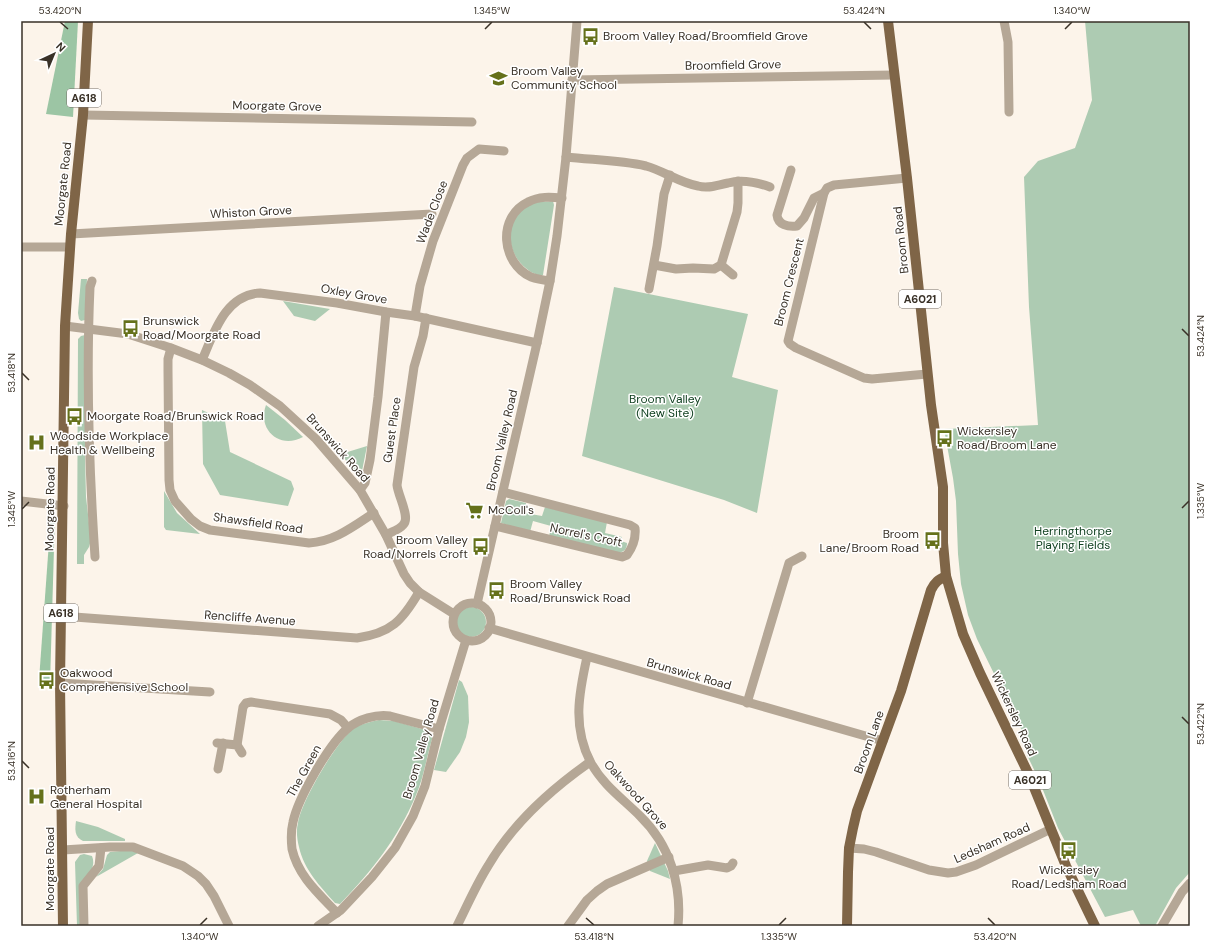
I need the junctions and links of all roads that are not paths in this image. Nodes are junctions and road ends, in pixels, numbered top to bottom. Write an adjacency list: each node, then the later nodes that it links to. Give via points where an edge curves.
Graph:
1 (88, 21): 8 (main road, Moorgate Road / A618)
2 (577, 21): 6 (street, Broom Valley Road)
3 (888, 21): 5 (main road, Broom Road / A6021)
4 (1004, 21): 7 (street, via 1008,42)
5 (894, 75): 6 (street, Broomfield Grove); 14 (main road, Broom Road / A6021)
6 (572, 80): 11 (street, Broom Valley Road)
7 (1009, 112)
8 (83, 115): 9 (street, Moorgate Grove); 20 (main road, Moorgate Road / A618)
9 (472, 122)
10 (504, 151): 30 (street, Wade Close, via 479,149 467,158 463,165 425,265)
11 (566, 157): 13 (street, via 635,164); 18 (street, Broom Valley Road)
12 (791, 170): 17 (street, via 777,215 780,224 797,226 814,198)
13 (670, 175): 15 (street, via 706,188); 23 (street, via 664,194)
14 (907, 178): 17 (street, via 834,186 827,188); 37 (main road, Broom Road / A6021)
15 (738, 181): 16 (street, via 757,182); 24 (street, via 737,212)
16 (770, 187)
17 (824, 193): 37 (street, Broom Crescent, via 789,333 790,344 864,378)
18 (562, 198): 27 (street, Broom Valley Road); 27 (street, via 542,198 528,202 515,212 508,225 506,239 509,253 518,267 531,277)
19 (432, 214): 20 (street, Whiston Grove)
20 (71, 234): 22 (main road, Moorgate Road / A618)
21 (21, 247): 22 (street)
22 (70, 247): 32 (main road, Moorgate Road / A618)
23 (654, 264): 24 (street, via 676,269 714,269); 28 (street)
24 (722, 266): 25 (street)
25 (733, 275)
26 (92, 281): 33 (street)
27 (550, 281): 34 (street, Broom Valley Road)
28 (649, 289)
29 (386, 312): 30 (street, Oxley Grove); 36 (street, Oxley Grove, via 270,293 252,293 238,299 226,310); 38 (street, via 370,460 366,482)
30 (415, 316): 31 (street, Oxley Grove)
31 (426, 318): 34 (street, Oxley Grove); 44 (street, Guest Place, via 414,367 397,485 406,520 403,525)
32 (65, 326): 33 (street, Brunswick Road); 41 (main road, Moorgate Road / A618)
33 (88, 328): 35 (street, Brunswick Road, via 128,334); 45 (street)
34 (537, 343): 39 (street, Broom Valley Road)
35 (171, 348): 36 (street, Brunswick Road); 42 (street, Shawsfield Road, via 168,364 170,490 191,519 210,530 319,543 329,540)
36 (202, 360): 38 (street, Brunswick Road, via 250,385 280,406 316,438)
37 (927, 374): 47 (main road, Broom Road / A6021, via 943,487 943,550)
38 (360, 490): 42 (street, Brunswick Road)
39 (503, 492): 43 (street, Broom Valley Road); 43 (street, Norrel's Croft, via 630,524 635,528 634,543 627,555 622,557)
40 (21, 501): 41 (street)
41 (64, 506): 51 (main road, Moorgate Road / A618)
42 (374, 513): 44 (street, Brunswick Road)
43 (495, 526): 49 (street, Broom Valley Road)
44 (386, 535): 48 (street, Brunswick Road, via 404,574)
45 (95, 556)
46 (802, 556): 57 (street, via 789,563)
47 (946, 576): 60 (main road, Broom Lane, via 938,580 931,590 901,691); 65 (main road, Wickersley Road / A6021, via 964,634 980,673 1029,775)
48 (419, 592): 50 (street, Brunswick Road); 51 (street, Rencliffe Avenue, via 404,616 396,623 378,633 357,638)
49 (477, 604): 50 (street, via 462,606); 52 (street, via 483,606 490,616)
50 (454, 614): 53 (street, via 456,632)
51 (61, 616): 55 (main road, Moorgate Road / A618)
52 (489, 628): 53 (street, via 482,637 472,641); 54 (street, Brunswick Road)
53 (466, 640): 59 (street, Broom Valley Road)
54 (587, 656): 57 (street, Brunswick Road); 63 (street, Oakwood Grove, via 578,712 583,743)
55 (60, 683): 56 (street); 68 (main road, Moorgate Road / A618)
56 (210, 692)
57 (747, 703): 60 (street, Brunswick Road)
58 (348, 728): 59 (street, The Green, via 366,718 383,715); 61 (street, via 330,714 252,702 246,703 243,707); 74 (street, The Green, via 331,747 308,786 292,823 291,837 297,863 307,881)
59 (439, 729): 74 (street, Broom Valley Road, via 425,786 395,848 359,892)
60 (883, 741): 67 (main road, Broom Lane, via 857,811)
61 (237, 745): 62 (street); 64 (street, via 220,743)
62 (242, 753)
63 (590, 762): 69 (street, Oakwood Grove, via 612,790 651,826); 79 (street, via 546,796 506,840 476,886)
64 (218, 769)
65 (1051, 829): 67 (street, Ledsham Road, via 976,865 948,873 929,870 876,852); 83 (main road, Wickersley Road / A6021)
66 (101, 848): 68 (street); 76 (street, via 99,866 83,886); 77 (street, via 133,847 190,870 206,884)
67 (849, 848): 82 (main road, Broom Lane)
68 (63, 850): 75 (main road, Moorgate Road / A618)
69 (668, 857): 71 (street, Oakwood Grove); 80 (street, via 597,890)
70 (733, 863): 71 (street, via 727,868 708,865)
71 (674, 871): 81 (street, Oakwood Grove, via 678,892)
72 (1190, 883): 73 (street)
73 (1186, 894): 84 (street)
74 (337, 913): 78 (street, Broom Valley Road)
75 (63, 926)
76 (84, 926)
77 (229, 926)
78 (318, 926)
79 (457, 926)
80 (568, 926)
81 (678, 926)
82 (847, 926)
83 (1095, 926)
84 (1162, 926)

